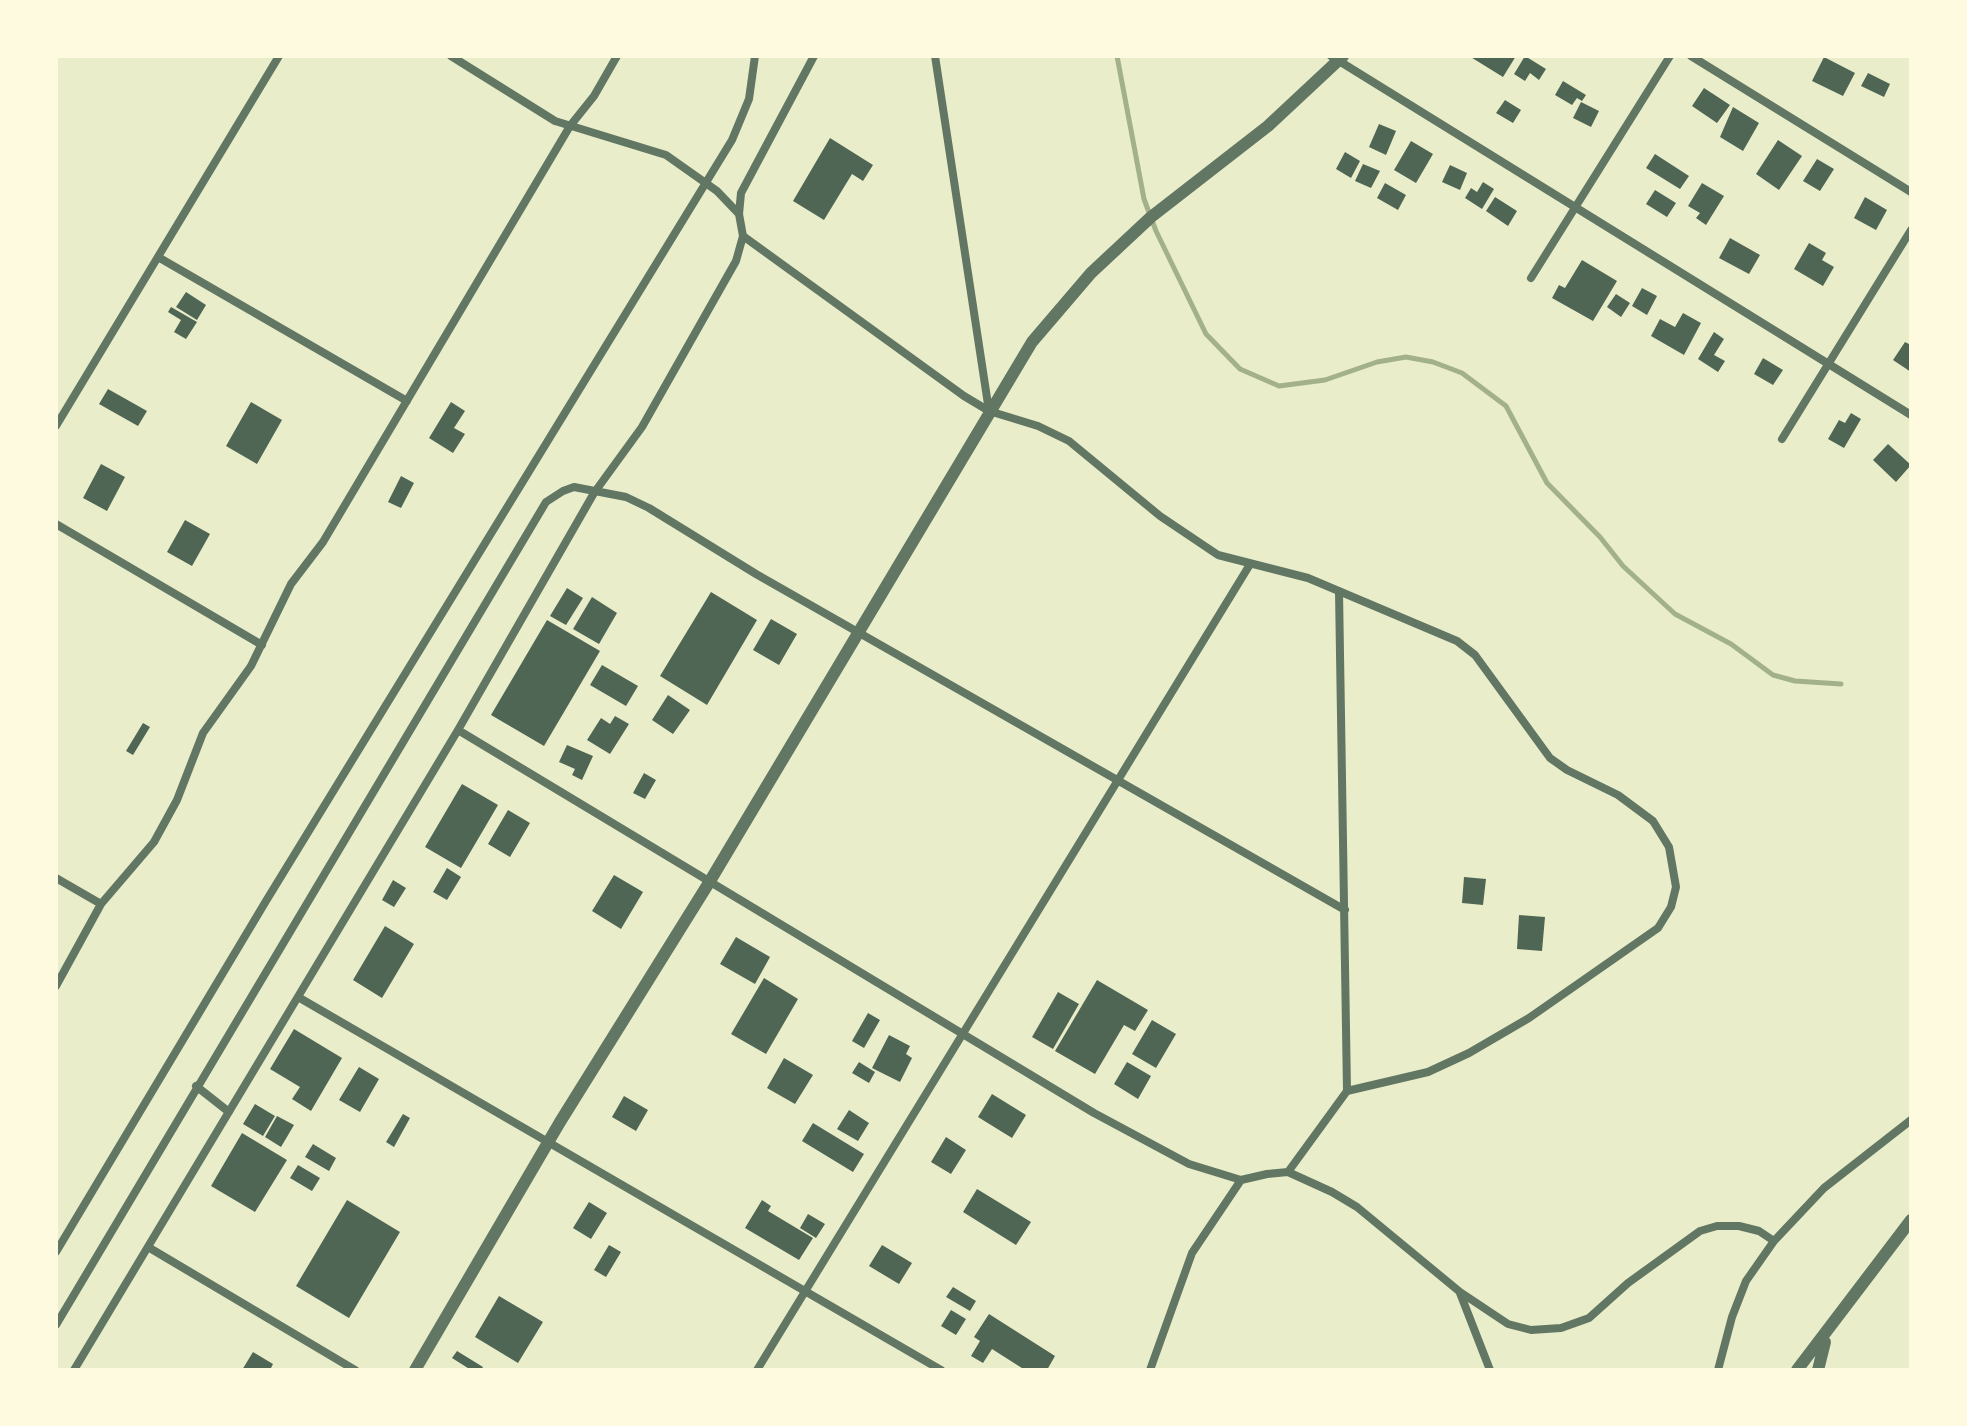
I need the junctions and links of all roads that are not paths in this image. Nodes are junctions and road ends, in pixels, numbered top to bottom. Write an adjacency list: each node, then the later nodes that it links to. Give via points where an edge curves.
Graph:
1 (279, 56): 17 (street)
2 (451, 56): 10 (street)
3 (617, 56): 10 (street)
4 (755, 56): 11 (street, via 749,99)
5 (814, 56): 14 (street, via 741,193)
6 (935, 56): 21 (street)
7 (1670, 56): 13 (street)
8 (1691, 56): 12 (street)
9 (1338, 58): 13 (street); 21 (street, via 1268,126 1151,217 1091,273 1032,342)
10 (570, 126): 11 (street, via 666,155); 20 (street)
11 (706, 182): 14 (street); 50 (street)
12 (1911, 192)
13 (1576, 208): 18 (street); 19 (street)
14 (739, 214): 16 (street)
15 (1911, 230): 19 (street)
16 (743, 236): 21 (street); 25 (street, via 736,261 642,427)
17 (158, 257): 20 (street); 23 (street)
18 (1531, 278)
19 (1828, 364): 22 (street); 24 (street)
20 (407, 401): 30 (street, via 323,542 291,584)
21 (989, 411): 27 (street, via 1069,441 1194,541); 29 (street)
22 (1911, 415)
23 (56, 426)
24 (1782, 439)
25 (594, 493): 29 (street, via 638,502); 31 (street); 40 (street, via 574,487 546,502)
26 (56, 524): 30 (street)
27 (1249, 566): 28 (street, via 1308,578); 32 (street)
28 (1339, 591): 36 (street); 41 (street, via 1457,641 1475,655 1550,758 1653,821 1669,847 1676,887 1658,928 1529,1018 1428,1072)
29 (858, 629): 32 (street); 34 (street)
30 (262, 645): 35 (street, via 203,733 154,842)
31 (458, 730): 34 (street); 38 (street)
32 (1117, 778): 36 (street); 39 (street)
33 (56, 878): 35 (street)
34 (710, 881): 39 (street); 44 (street)
35 (101, 904): 37 (street)
36 (1345, 910): 41 (street)
37 (56, 986)
38 (298, 997): 42 (street); 44 (street)
39 (962, 1033): 46 (street, via 1189,1164); 51 (street)
40 (196, 1086): 42 (street); 53 (street)
41 (1347, 1091): 45 (street)
42 (229, 1112): 49 (street)
43 (1911, 1120): 48 (street, via 1824,1188)
44 (548, 1142): 51 (street); 57 (street)
45 (1288, 1172): 46 (street); 52 (street, via 1357,1207)
46 (1241, 1180): 60 (street, via 1192,1253)
47 (1911, 1220): 54 (street)
48 (1774, 1241): 52 (street, via 1739,1226 1700,1231 1589,1318 1561,1328 1531,1330 1508,1324); 62 (street, via 1746,1281)
49 (148, 1247): 55 (street); 56 (street)
50 (56, 1252)
51 (804, 1289): 58 (street); 59 (street)
52 (1460, 1292): 61 (street)
53 (56, 1325)
54 (1827, 1333): 63 (street); 64 (street)
55 (74, 1370)
56 (355, 1370)
57 (415, 1370)
58 (757, 1370)
59 (941, 1370)
60 (1150, 1370)
61 (1490, 1370)
62 (1718, 1370)
63 (1797, 1370)
64 (1818, 1370)

